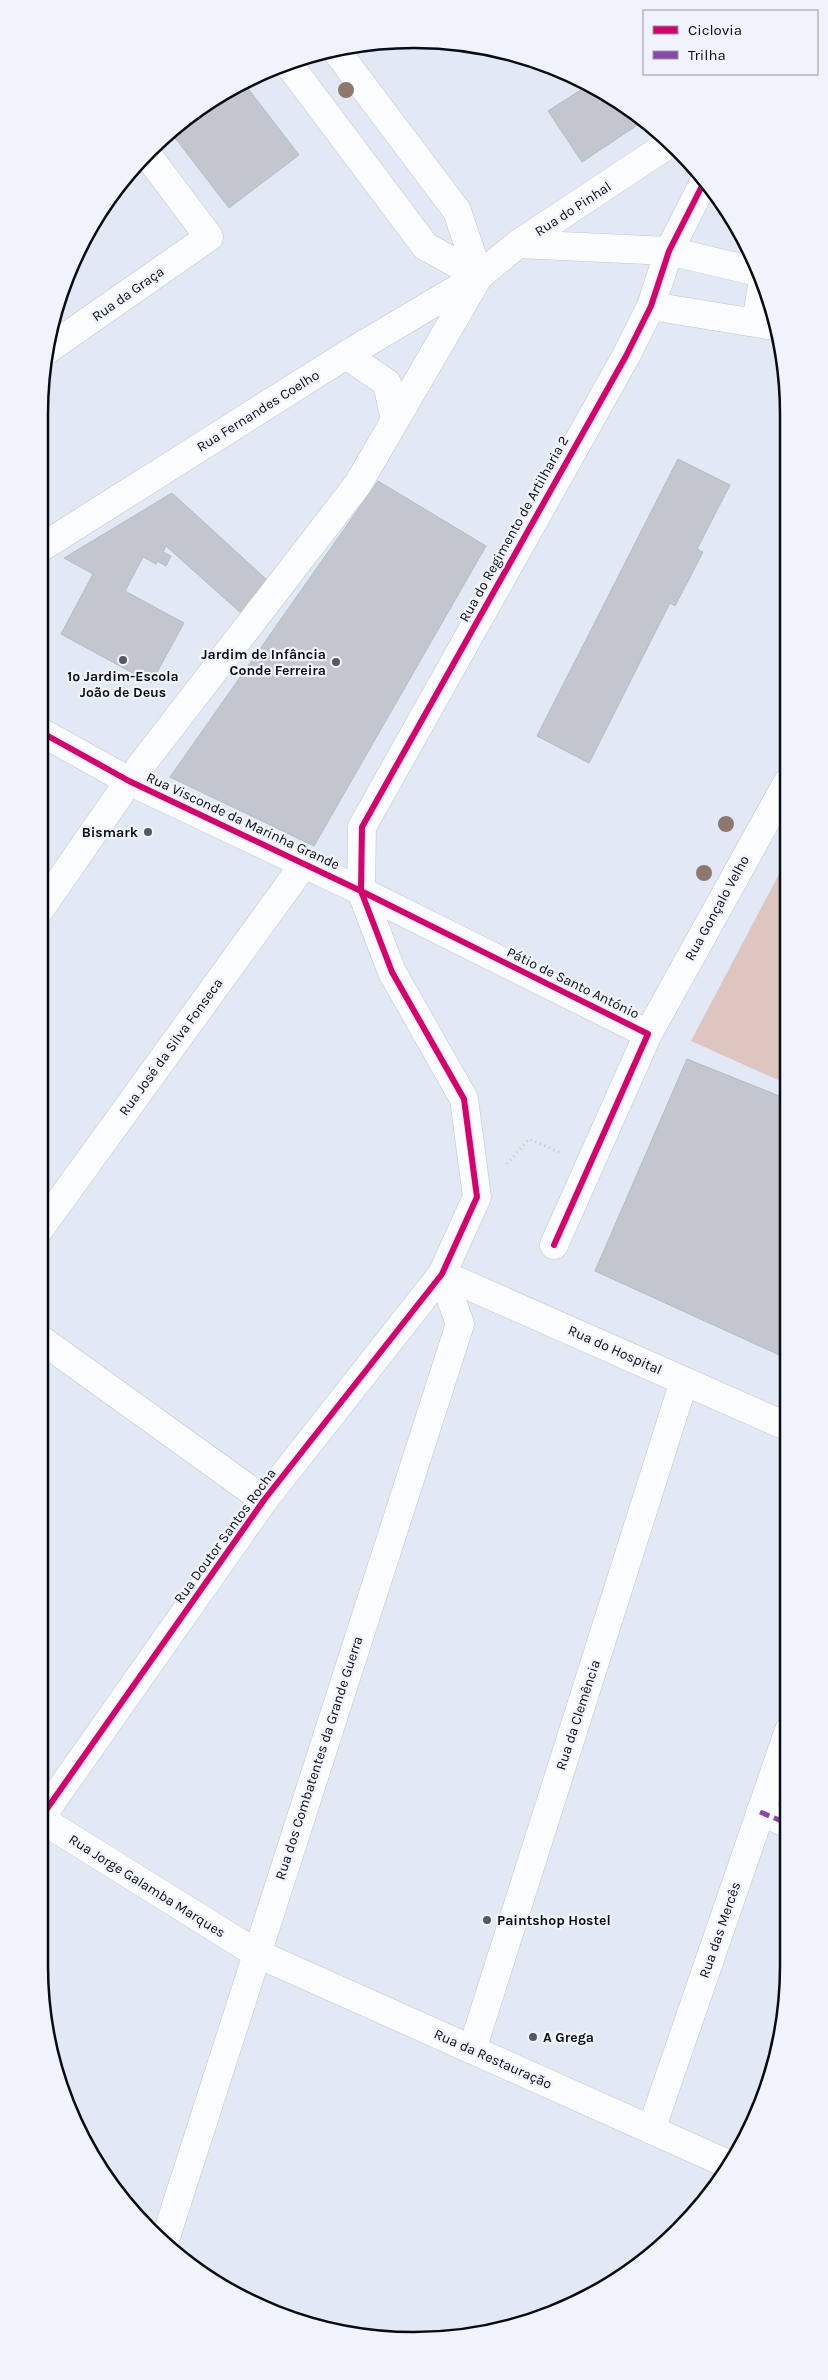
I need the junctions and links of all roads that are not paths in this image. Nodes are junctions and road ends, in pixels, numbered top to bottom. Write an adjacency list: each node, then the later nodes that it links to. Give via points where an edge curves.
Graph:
1 (340, 55): 9 (street, via 457,211)
2 (292, 68): 9 (street, via 425,246)
3 (665, 147): 6 (street, Rua do Pinhal)
4 (151, 159): 13 (street, Rua da Graça, via 209,238)
5 (702, 187): 7 (street, Rua do Regimento de Artilharia 2)
6 (518, 244): 7 (street); 9 (street, Rua do Pinhal)
7 (669, 251): 8 (street); 11 (street, Rua do Regimento de Artilharia 2)
8 (751, 270)
9 (479, 276): 14 (street, Rua Fernandes Coelho); 15 (street)
10 (763, 304): 12 (street)
11 (652, 306): 12 (street); 21 (street, Rua do Regimento de Artilharia 2, via 362,827)
12 (765, 324)
13 (55, 345)
14 (346, 355): 15 (street, via 387,383); 16 (street, Rua Fernandes Coelho)
15 (395, 420): 18 (street, via 358,484)
16 (48, 543)
17 (48, 736): 18 (street, Rua Visconde da Marinha Grande)
18 (129, 781): 20 (street, Rua Visconde da Marinha Grande); 22 (street)
19 (780, 796): 23 (street, Rua Gonçalo Velho)
20 (304, 864): 21 (street, Rua Visconde da Marinha Grande); 24 (street, Rua José da Silva Fonseca)
21 (361, 890): 23 (street, Pátio de Santo António); 26 (street, via 392,972 464,1099 477,1198)
22 (48, 898)
23 (648, 1034): 25 (street, Pátio de Santo António)
24 (48, 1218)
25 (554, 1245)
26 (442, 1274): 28 (street, Rua do Hospital); 30 (street, Rua Doutor Santos Rocha); 36 (street, Rua dos Combatentes da Grande Guerra, via 460,1324)
27 (48, 1344): 30 (street)
28 (684, 1381): 29 (street, Rua do Hospital); 37 (street, Rua da Clemência)
29 (780, 1423)
30 (264, 1500): 32 (street, Rua Doutor Santos Rocha)
31 (780, 1755): 33 (street, Rua das Mercês)
32 (48, 1806)
33 (760, 1812): 34 (street); 38 (street, Rua das Mercês)
34 (780, 1820)
35 (48, 1825): 36 (street, Rua Jorge Galamba Marques)
36 (256, 1954): 37 (street, Rua da Restauração); 40 (street, Rua dos Combatentes da Grande Guerra)
37 (472, 2050): 38 (street, Rua da Restauração)
38 (651, 2130): 39 (street, Rua da Restauração)
39 (724, 2162)
40 (166, 2236)

